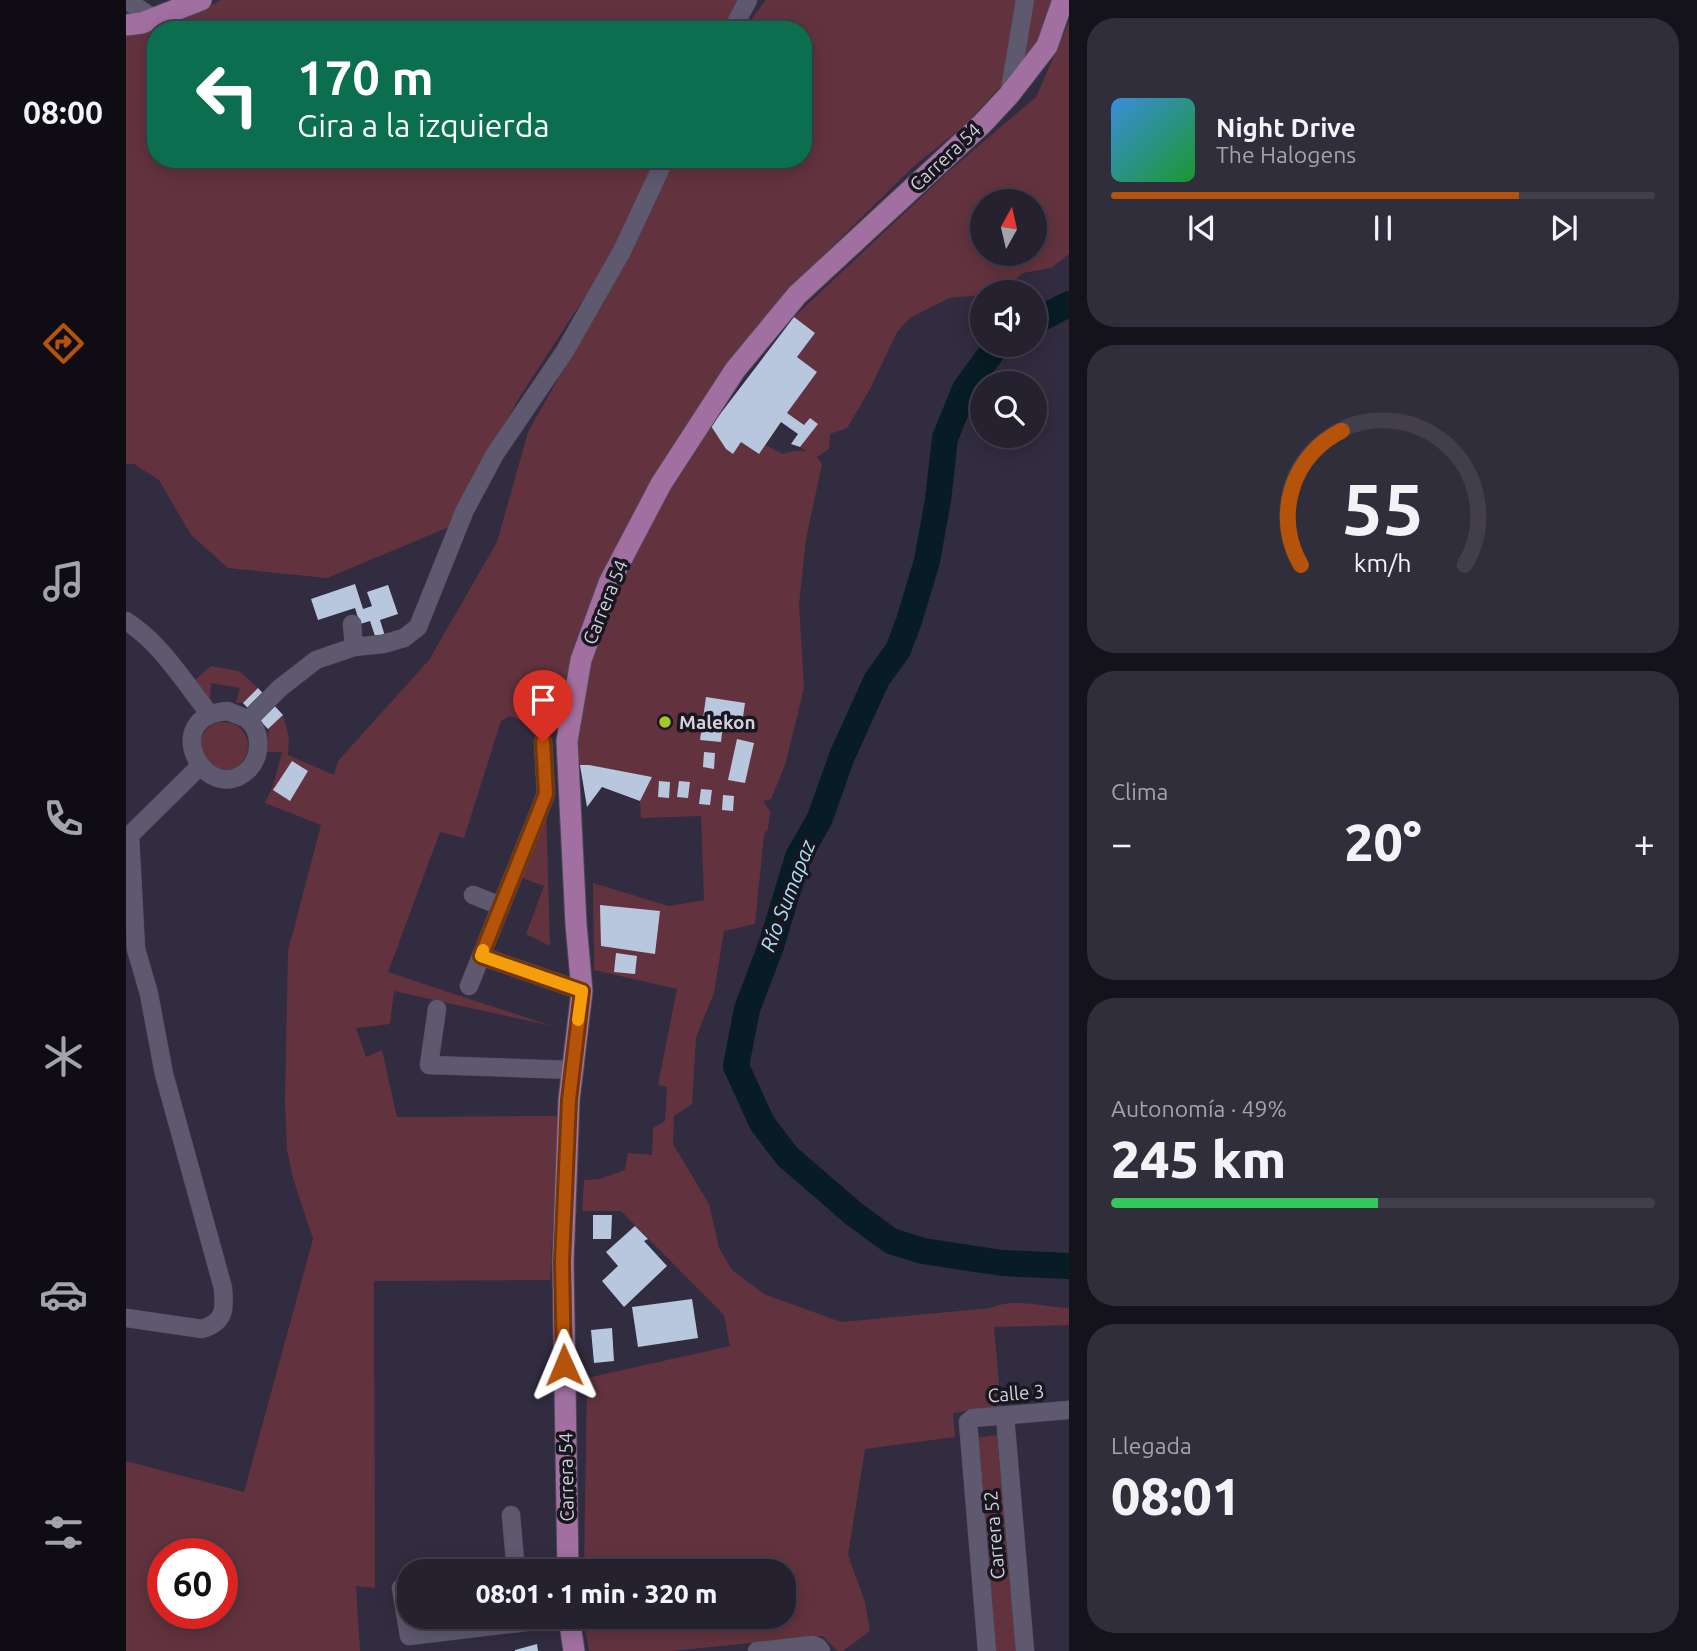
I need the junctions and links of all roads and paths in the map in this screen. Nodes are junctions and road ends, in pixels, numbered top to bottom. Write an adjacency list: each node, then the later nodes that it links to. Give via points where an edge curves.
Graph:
1 (126, 0): 6 (street)
2 (201, 0): 6 (main road)
3 (748, 0): 7 (street)
4 (1025, 0): 9 (street)
5 (1063, 0): 9 (main road, Carrera 54, via 1047,46)
6 (153, 18): 8 (main road)
7 (737, 21)
8 (126, 25)
9 (1009, 95): 23 (main road, Carrera 54, via 797,295 735,370 661,484 609,583 582,660 567,741)
10 (660, 168): 13 (street, via 616,262 465,510 418,627 404,638)
11 (126, 621): 14 (street, via 158,650)
12 (352, 624): 13 (street)
13 (354, 647): 15 (street, via 316,660)
14 (209, 713): 15 (street, via 228,712); 17 (street, via 192,740)
15 (247, 720): 17 (street, via 258,739 248,769 229,778)
16 (543, 742): 20 (street, via 546,794)
17 (200, 766): 18 (street)
18 (128, 837): 26 (street, via 136,949 224,1303 214,1325 202,1329)
19 (473, 895): 20 (street)
20 (500, 906): 21 (street)
21 (481, 956): 22 (street); 23 (street)
22 (469, 986)
23 (582, 991): 25 (main road, Carrera 54)
24 (436, 1009): 25 (street, via 429,1065)
25 (572, 1070): 32 (main road, Carrera 54, via 562,1262)
26 (126, 1318)
27 (1069, 1410): 28 (street, Calle 3)
28 (1005, 1416): 29 (street, Calle 3); 40 (street, Carrera 52)
29 (968, 1422): 39 (street, Carrera 52)
30 (511, 1515): 31 (street)
31 (515, 1559)
32 (568, 1559)
33 (408, 1629): 34 (street, via 409,1636)
34 (455, 1629)
35 (571, 1629): 36 (main road)
36 (575, 1651)
37 (757, 1651): 38 (street, via 813,1645)
38 (821, 1651)
39 (987, 1651)
40 (1026, 1651)

